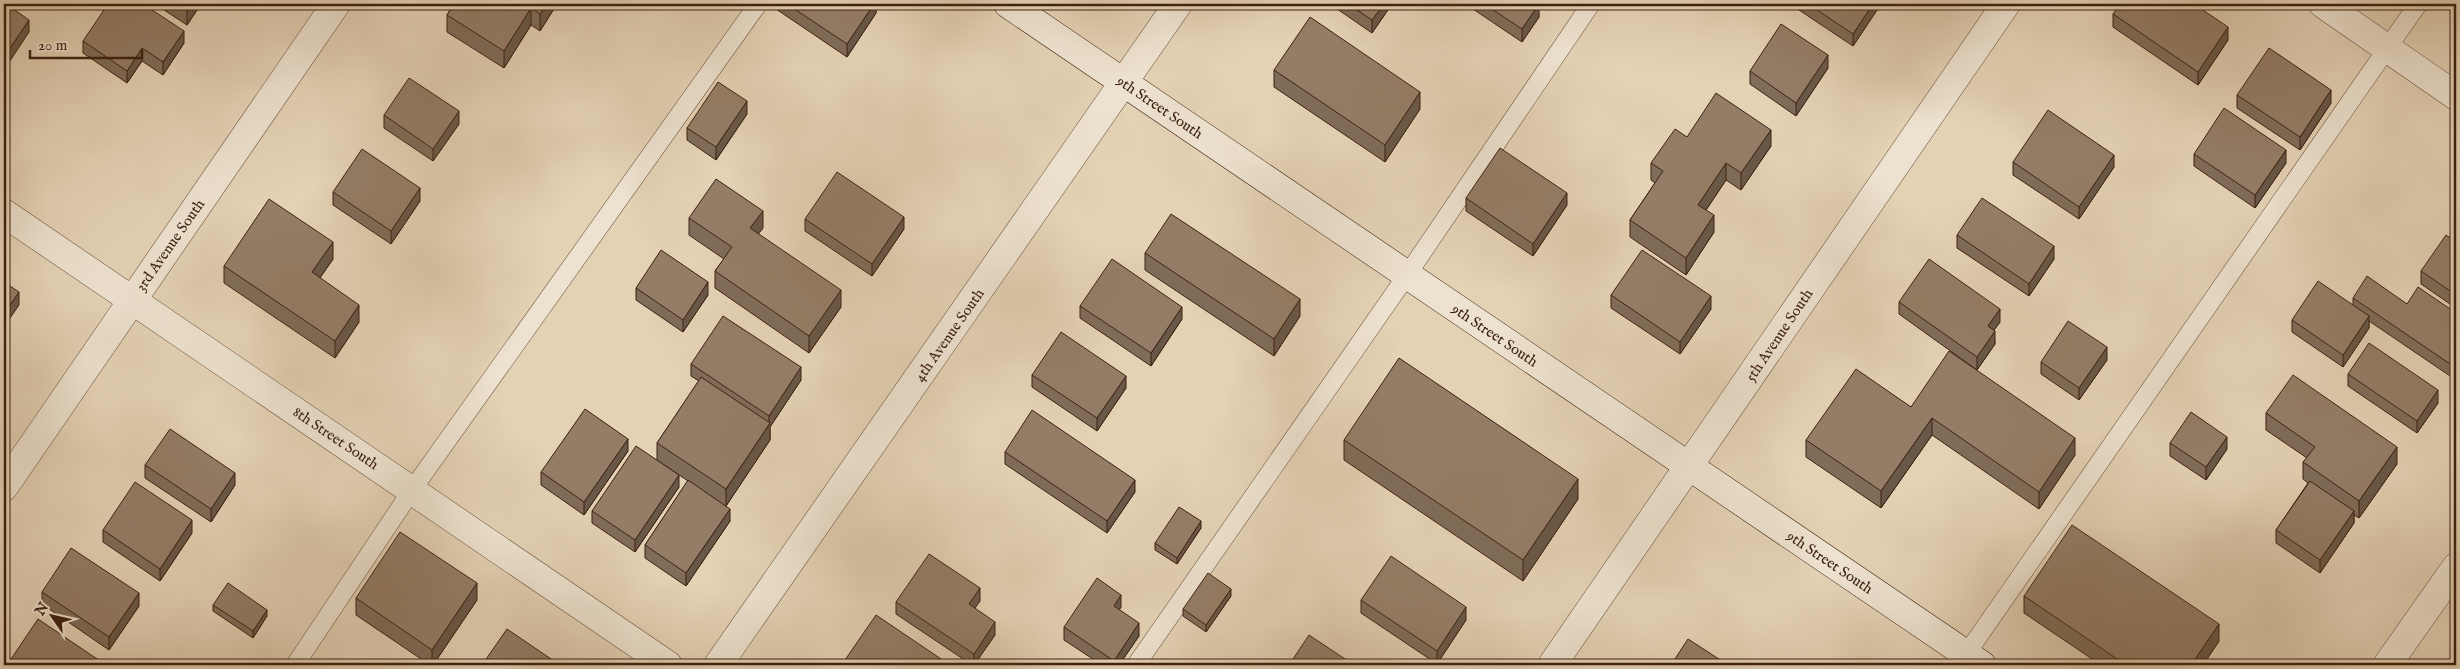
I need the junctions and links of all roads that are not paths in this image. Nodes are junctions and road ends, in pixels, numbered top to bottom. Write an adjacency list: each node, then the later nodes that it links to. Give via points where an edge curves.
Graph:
1 (336, 4): 14 (street, 3rd Avenue South)
2 (758, 4): 17 (lane)
3 (1008, 4): 10 (street, 9th Street South)
4 (1178, 4): 10 (street, 4th Avenue South)
5 (1591, 4): 13 (lane)
6 (2006, 4): 15 (street, 5th Avenue South)
7 (2323, 4): 9 (street)
8 (2418, 4): 9 (lane)
9 (2389, 48): 11 (street); 19 (lane)
10 (1124, 83): 13 (street, 9th Street South); 22 (street, 4th Avenue South)
11 (2456, 96)
12 (4, 213): 14 (street, 8th Street South)
13 (1407, 275): 15 (street, 9th Street South); 23 (lane)
14 (132, 300): 16 (street, 3rd Avenue South); 17 (street, 8th Street South)
15 (1690, 466): 19 (street, 9th Street South); 24 (street, 5th Avenue South)
16 (4, 487)
17 (412, 490): 20 (lane); 21 (street, 8th Street South)
18 (2456, 567): 25 (street)
19 (1968, 661)
20 (295, 665)
21 (668, 665)
22 (718, 665)
23 (1136, 665)
24 (1552, 665)
25 (2387, 665)

